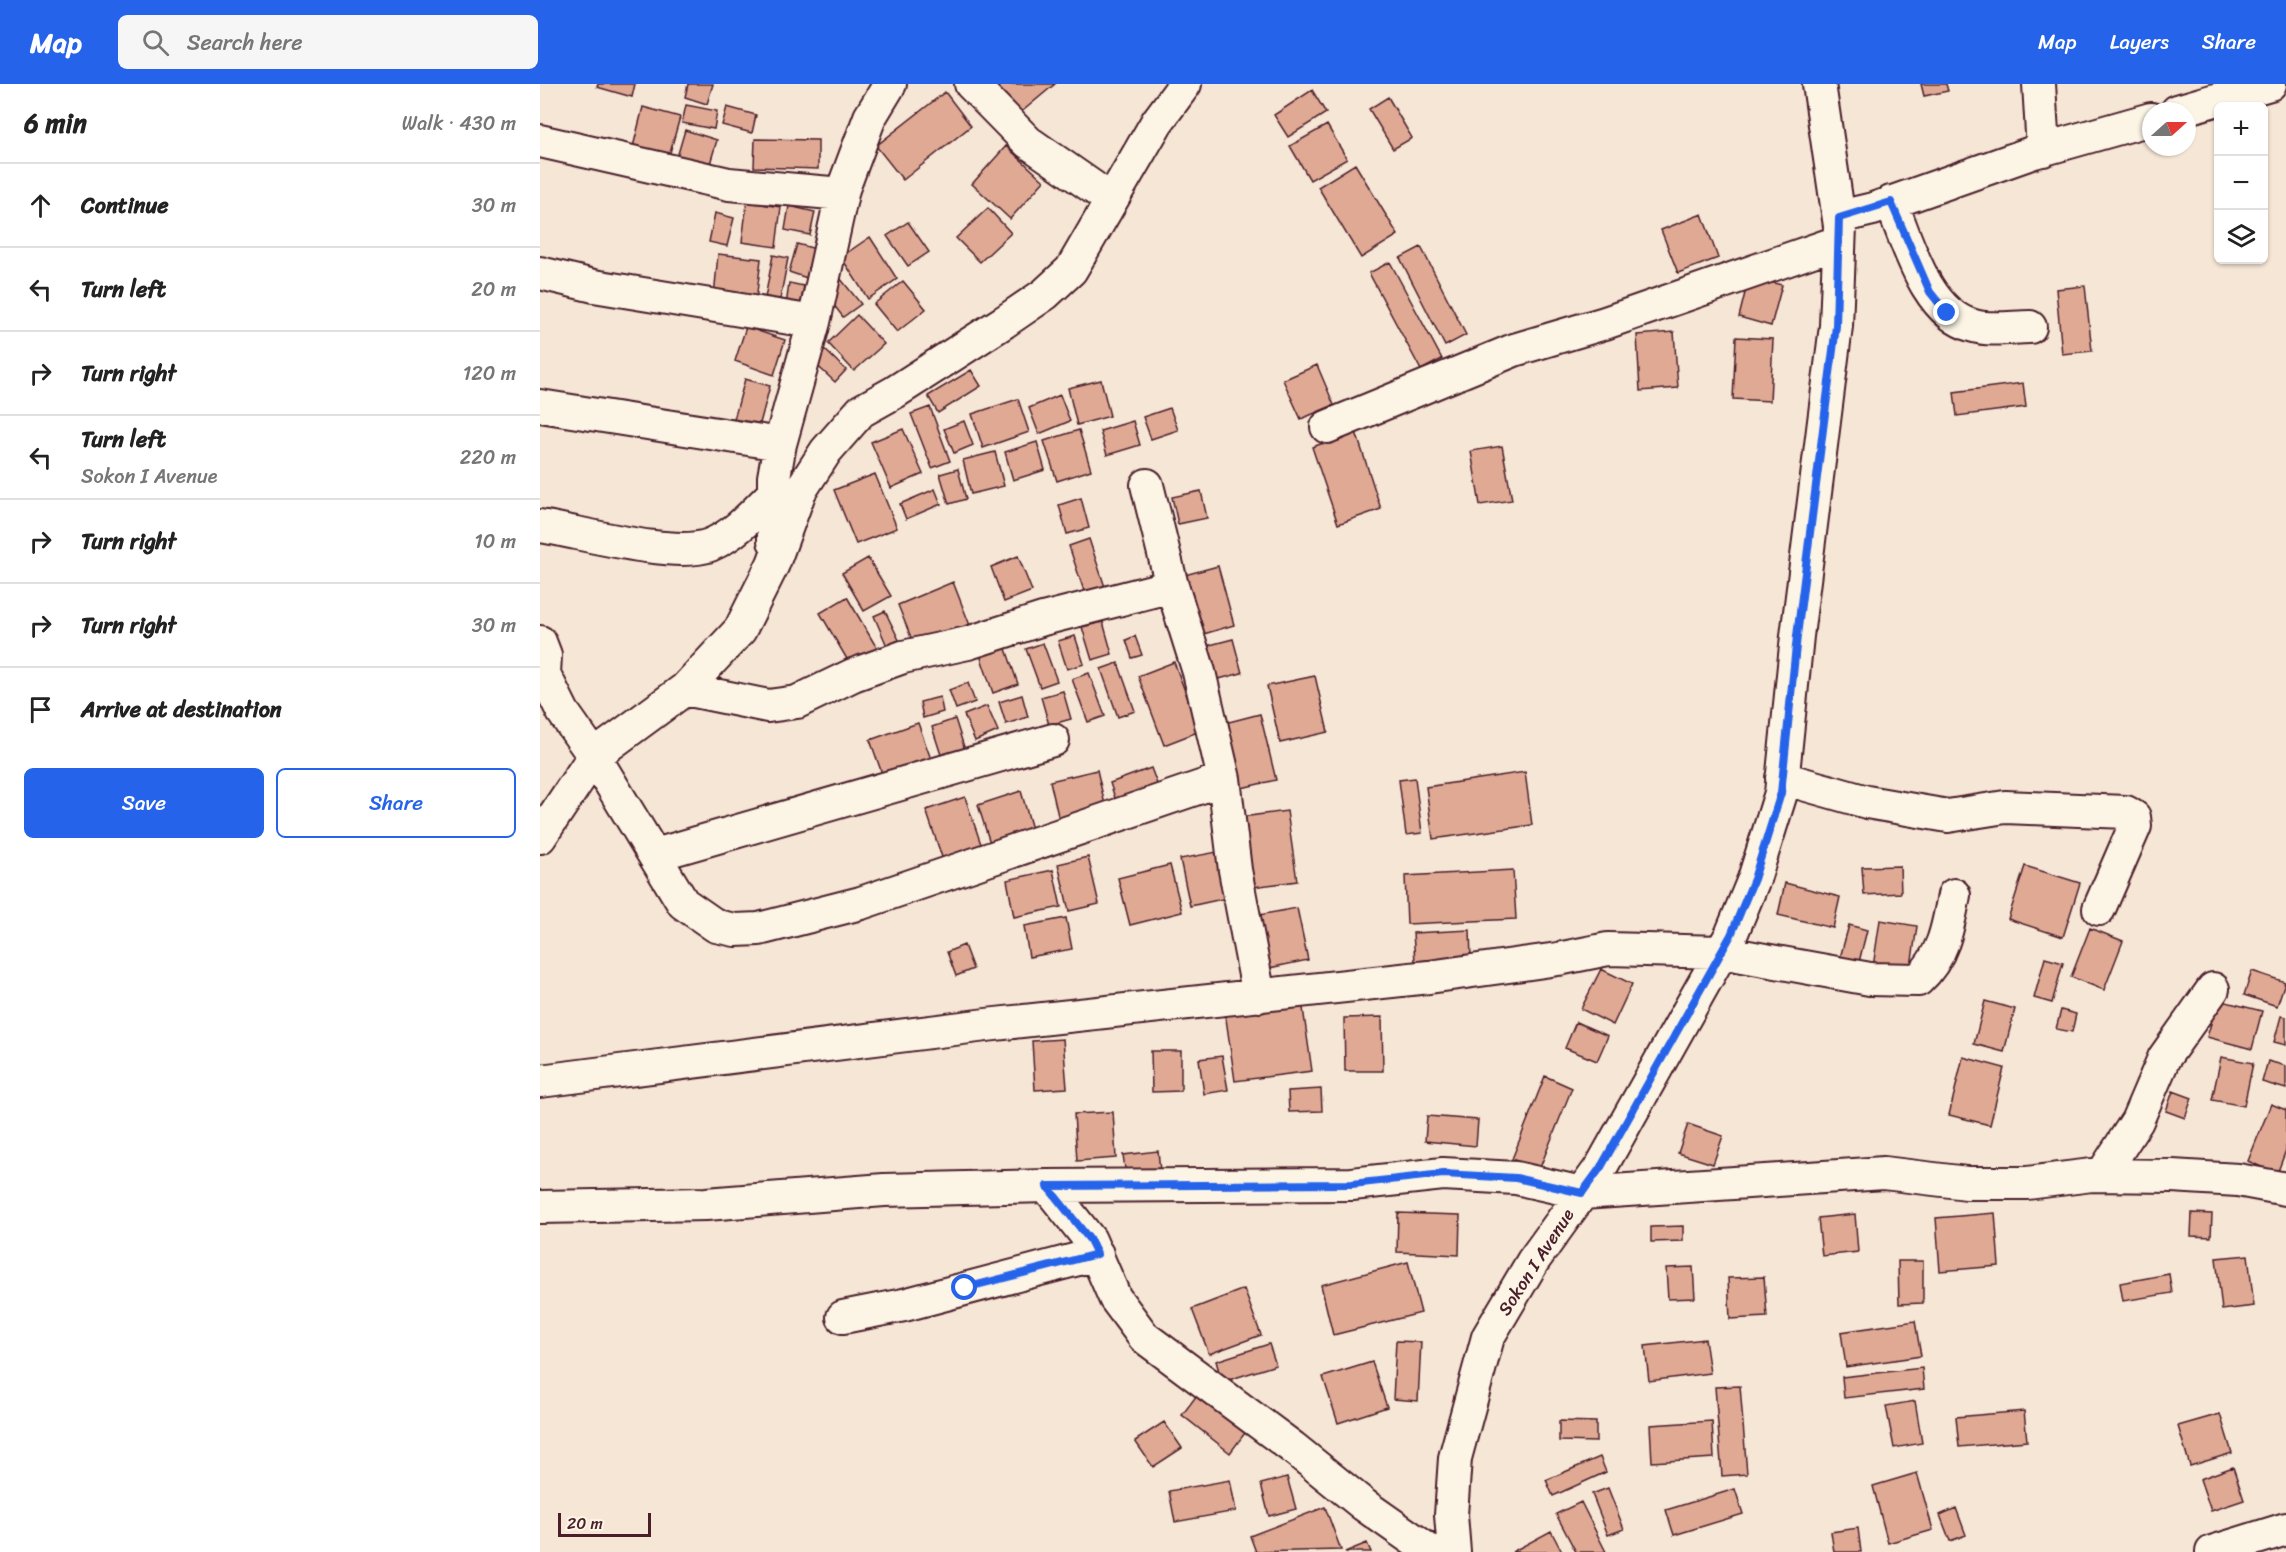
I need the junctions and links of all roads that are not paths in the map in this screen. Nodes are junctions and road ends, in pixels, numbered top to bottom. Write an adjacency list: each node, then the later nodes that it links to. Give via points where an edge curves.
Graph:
1 (890, 84): 11 (street, via 870,117)
2 (971, 84): 12 (street, via 1028,142)
3 (1185, 84): 12 (street)
4 (1819, 84): 14 (street, Sokon I Avenue)
5 (2039, 84): 10 (street)
6 (2270, 84): 7 (street)
7 (2196, 105)
8 (2142, 122): 10 (street)
9 (540, 141): 11 (street, via 729,184)
10 (2043, 150): 13 (street)
11 (842, 194): 16 (street)
12 (1110, 199): 24 (street, via 1071,270 1045,294 861,411 826,451 800,491)
13 (1891, 202): 14 (street); 17 (street, via 1930,292 1947,313 1974,327)
14 (1838, 230): 19 (street, via 1605,323 1514,350); 30 (street, Sokon I Avenue, via 1836,326)
15 (540, 273): 16 (street, via 594,286)
16 (814, 322): 20 (street)
17 (2030, 327)
18 (540, 406): 20 (street)
19 (1327, 427)
20 (780, 444): 22 (street)
21 (1147, 485): 25 (street)
22 (774, 493): 23 (street, via 738,529 708,545 685,549); 24 (street)
23 (540, 526)
24 (773, 564): 27 (street, via 740,630)
25 (1172, 586): 27 (street, via 968,643 903,657 797,702 768,706); 31 (street, via 1199,672)
26 (540, 642): 29 (street, via 545,655 544,674 563,712)
27 (685, 688): 29 (street)
28 (1053, 740): 33 (street)
29 (594, 756): 32 (street); 33 (street)
30 (1782, 778): 35 (street, via 1867,802 1948,816 2005,807 2126,812 2134,817 2135,826); 36 (street, Sokon I Avenue, via 1781,793 1754,879)
31 (1224, 779): 33 (street, via 861,903 759,929 716,926 700,916 683,903); 38 (street, via 1235,870)
32 (540, 837)
33 (654, 855)
34 (1954, 895): 36 (street, via 1940,952 1918,980 1859,978)
35 (2099, 909)
36 (1721, 952): 38 (street, via 1608,949 1485,970); 43 (street, Sokon I Avenue, via 1601,1167)
37 (2212, 989): 40 (street, via 2164,1058 2137,1121)
38 (1259, 996): 39 (street, via 986,1025)
39 (540, 1081)
40 (2102, 1175): 42 (street, via 2238,1180); 43 (street, via 2027,1183 1967,1183 1884,1173)
41 (1047, 1186): 43 (street, via 1352,1184 1443,1174 1516,1178); 44 (street, via 884,1190 706,1204); 45 (street)
42 (2286, 1188)
43 (1582, 1193): 49 (street, Sokon I Avenue, via 1533,1261 1488,1337 1455,1458 1451,1515)
44 (540, 1207)
45 (1097, 1254): 46 (street, via 904,1305); 48 (street, via 1115,1298 1144,1337)
46 (843, 1317)
47 (2286, 1529): 50 (street)
48 (1431, 1552)
49 (1454, 1552)
50 (2212, 1552)

